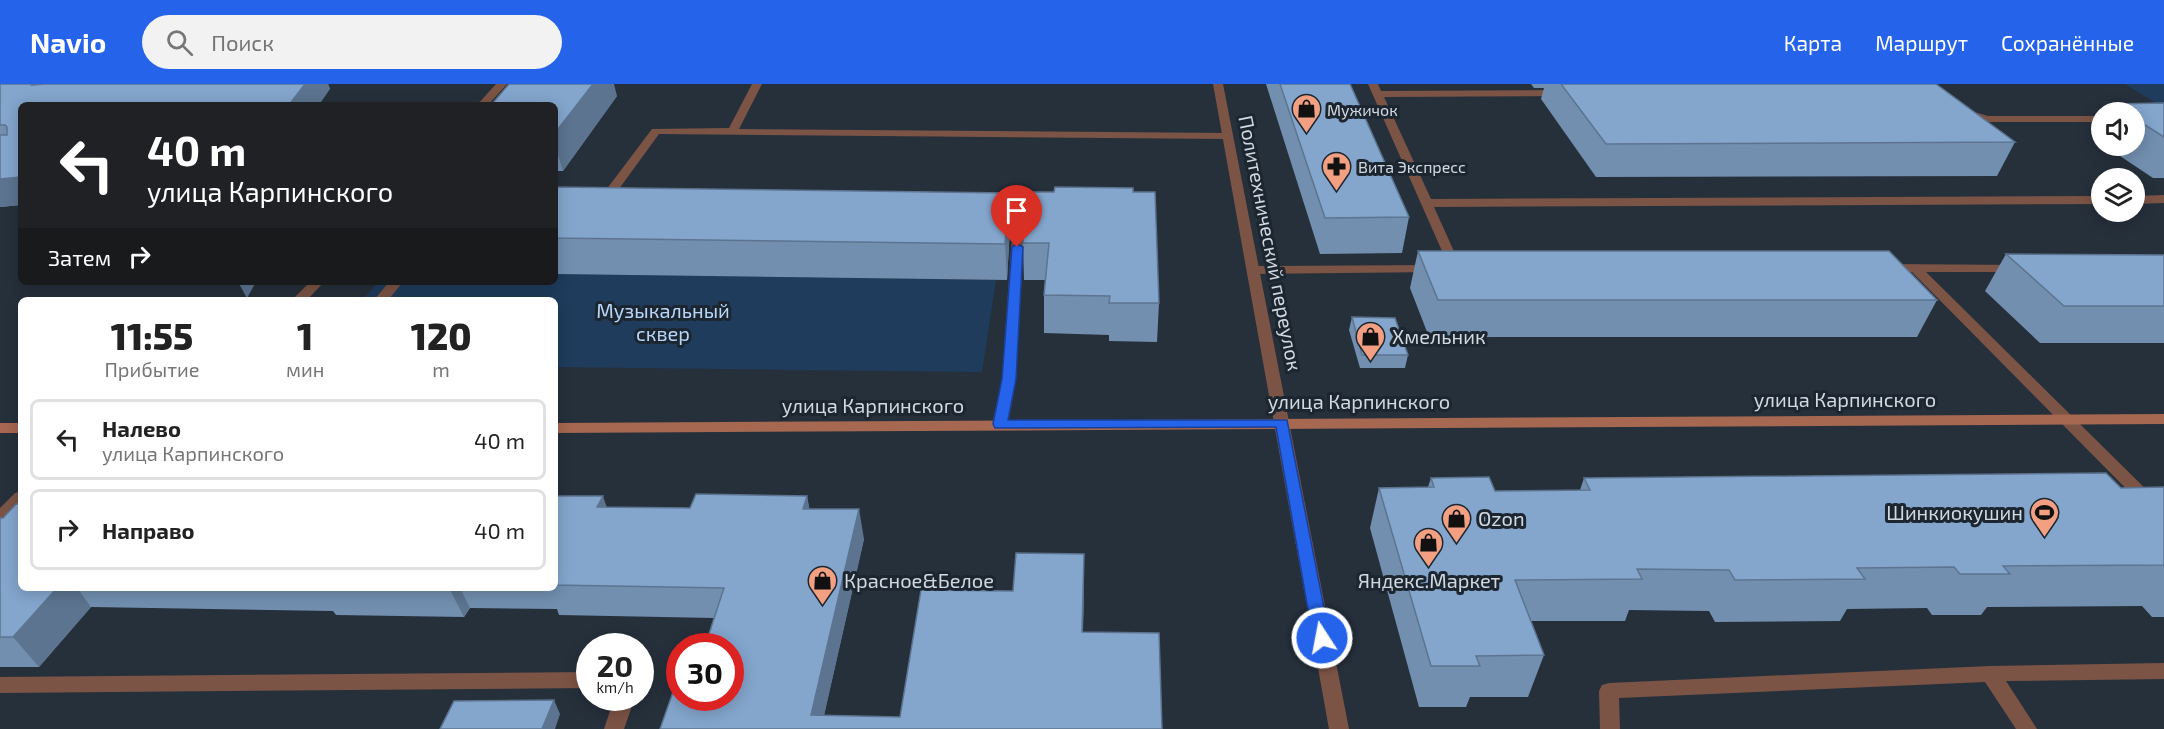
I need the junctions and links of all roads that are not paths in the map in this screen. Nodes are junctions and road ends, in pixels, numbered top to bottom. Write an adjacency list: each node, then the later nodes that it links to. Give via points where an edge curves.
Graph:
1 (502, 84): 6 (street)
2 (757, 84): 9 (street)
3 (1218, 84): 10 (street, Политехнический переулок)
4 (1376, 89): 5 (street); 16 (street)
5 (1579, 93)
6 (485, 102)
7 (1949, 108): 8 (street, via 1987,119)
8 (2091, 119)
9 (732, 132): 10 (street); 14 (street, via 656,131)
10 (1228, 136): 20 (street, Политехнический переулок)
11 (2091, 200): 16 (street)
12 (2145, 200): 13 (street)
13 (2164, 200)
14 (604, 201)
15 (973, 202): 28 (street, via 1020,203 1009,379)
16 (1425, 203): 20 (street, via 1462,269)
17 (1868, 268): 18 (street)
18 (1915, 268): 19 (street); 25 (street)
19 (2034, 268)
20 (1254, 270): 27 (street, Политехнический переулок)
21 (313, 285): 23 (street)
22 (394, 285): 24 (street)
23 (302, 297)
24 (384, 297)
25 (2064, 419): 26 (street, улица Карпинского); 27 (street, улица Карпинского); 33 (street)
26 (2164, 419)
27 (1282, 423): 28 (street, улица Карпинского); 41 (street, Политехнический переулок)
28 (1000, 424): 31 (street, улица Карпинского)
29 (0, 428): 30 (street)
30 (18, 428)
31 (558, 428)
32 (18, 500): 34 (street)
33 (2164, 516)
34 (0, 518)
35 (2164, 671): 36 (street)
36 (1990, 674): 42 (street, via 1609,691); 43 (street)
37 (576, 680): 38 (street)
38 (0, 685)
39 (620, 711): 40 (street)
40 (614, 729)
41 (1339, 729)
42 (1610, 729)
43 (2027, 729)

